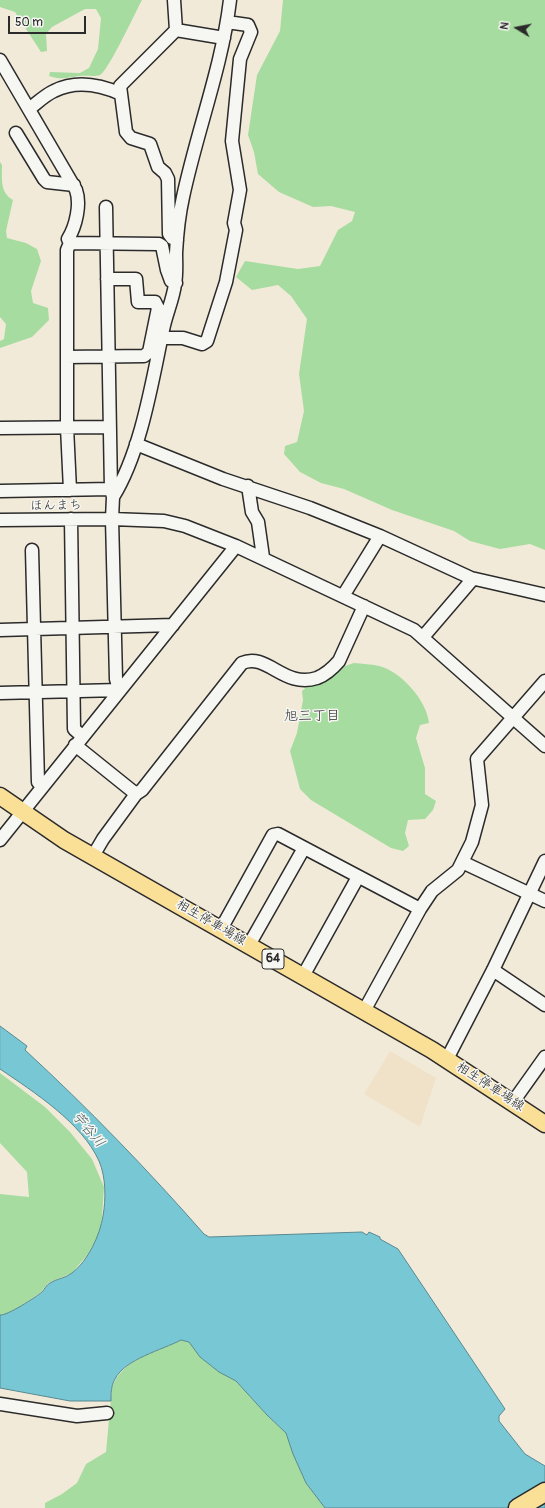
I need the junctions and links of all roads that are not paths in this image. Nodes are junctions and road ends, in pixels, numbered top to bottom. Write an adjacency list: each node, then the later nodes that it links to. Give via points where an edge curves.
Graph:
1 (174, 0): 4 (street)
2 (230, 0): 3 (street)
3 (227, 22): 5 (street); 17 (street, via 248,25 250,32 240,60 232,141 240,190 234,223 236,230 226,282 207,341 202,344 183,338)
4 (176, 30): 5 (street); 7 (street, via 120,86)
5 (224, 38): 12 (street, via 183,198)
6 (0, 60): 8 (street)
7 (121, 94): 8 (street, via 105,87 75,86 55,90); 12 (street, via 126,132 131,138 150,144 158,167 168,179 169,234)
8 (29, 109): 10 (street)
9 (16, 133): 10 (street, via 44,179 48,182)
10 (74, 185): 14 (street, via 79,196 75,222 68,239)
11 (106, 207): 13 (street)
12 (177, 240): 16 (street)
13 (107, 242): 14 (street); 15 (street); 16 (street, via 159,244 162,246 171,280)
14 (70, 243): 19 (street, via 67,250)
15 (107, 279): 18 (street); 18 (street, via 136,279 138,302 155,302 158,308 149,352 144,356)
16 (176, 283): 17 (street)
17 (161, 338): 23 (street, via 155,374)
18 (108, 356): 19 (street); 21 (street)
19 (67, 357): 20 (street)
20 (67, 427): 21 (street); 22 (street); 25 (street)
21 (110, 427): 27 (street)
22 (0, 428)
23 (136, 444): 24 (street, via 223,479); 27 (street, via 120,487)
24 (248, 486): 31 (street); 34 (street, via 252,512 258,522)
25 (70, 490): 26 (street); 27 (street)
26 (0, 491)
27 (112, 493): 29 (street)
28 (72, 519): 29 (street, ほんまち); 30 (street, ほんまち); 42 (street)
29 (112, 519): 32 (street, ほんまち, via 164,521 185,526); 40 (street)
30 (0, 520)
31 (380, 536): 35 (street); 37 (street)
32 (236, 546): 34 (street, ほんまち); 39 (street)
33 (32, 550): 41 (street)
34 (263, 557): 37 (street, ほんまち)
35 (471, 578): 36 (street); 44 (street)
36 (545, 595)
37 (343, 596): 38 (street, ほんまち)
38 (364, 606): 44 (street, ほんまち, via 414,630); 54 (street, via 339,660 321,676 303,681 292,679 257,661 249,660 242,663 142,790)
39 (173, 625): 40 (street, via 134,625); 46 (street)
40 (115, 628): 42 (street); 46 (street, via 116,679)
41 (34, 629): 42 (street); 43 (street); 47 (street)
42 (73, 629): 48 (street)
43 (0, 630)
44 (423, 637): 50 (street, ほんまち)
45 (545, 681): 50 (street)
46 (119, 690): 48 (street); 51 (street)
47 (35, 692): 48 (street); 49 (street); 53 (street, via 38,782)
48 (73, 692): 51 (street, via 74,729)
49 (0, 693)
50 (513, 717): 52 (street, ほんまち); 61 (street, via 477,759 482,804 472,842)
51 (78, 741): 53 (street); 54 (street)
52 (545, 746)
53 (42, 787): 56 (street)
54 (136, 794): 59 (street)
55 (0, 796): 56 (main road, 相生停車場線 / 64)
56 (22, 812): 57 (street); 59 (main road, 相生停車場線 / 64)
57 (0, 838)
58 (304, 848): 62 (street); 66 (street, via 278,834 273,835); 67 (street)
59 (93, 856): 66 (main road, 相生停車場線 / 64)
60 (545, 860): 63 (street)
61 (462, 862): 63 (street); 65 (street, via 458,870 432,891)
62 (358, 877): 65 (street); 69 (street)
63 (530, 892): 64 (street); 68 (street)
64 (545, 901)
65 (420, 909): 71 (street)
66 (221, 929): 67 (main road, 相生停車場線 / 64)
67 (249, 945): 69 (main road, 相生停車場線 / 64)
68 (493, 970): 70 (street); 73 (street)
69 (303, 976): 71 (main road, 相生停車場線 / 64)
70 (545, 1005)
71 (364, 1011): 73 (main road, 相生停車場線 / 64)
72 (545, 1057): 74 (street)
73 (447, 1059): 74 (main road, 相生停車場線 / 64)
74 (513, 1102): 75 (main road, 相生停車場線 / 64)
75 (545, 1124)
76 (0, 1404): 77 (street, via 77,1416)
77 (107, 1413)
78 (545, 1492): 79 (highway)
79 (518, 1508)

